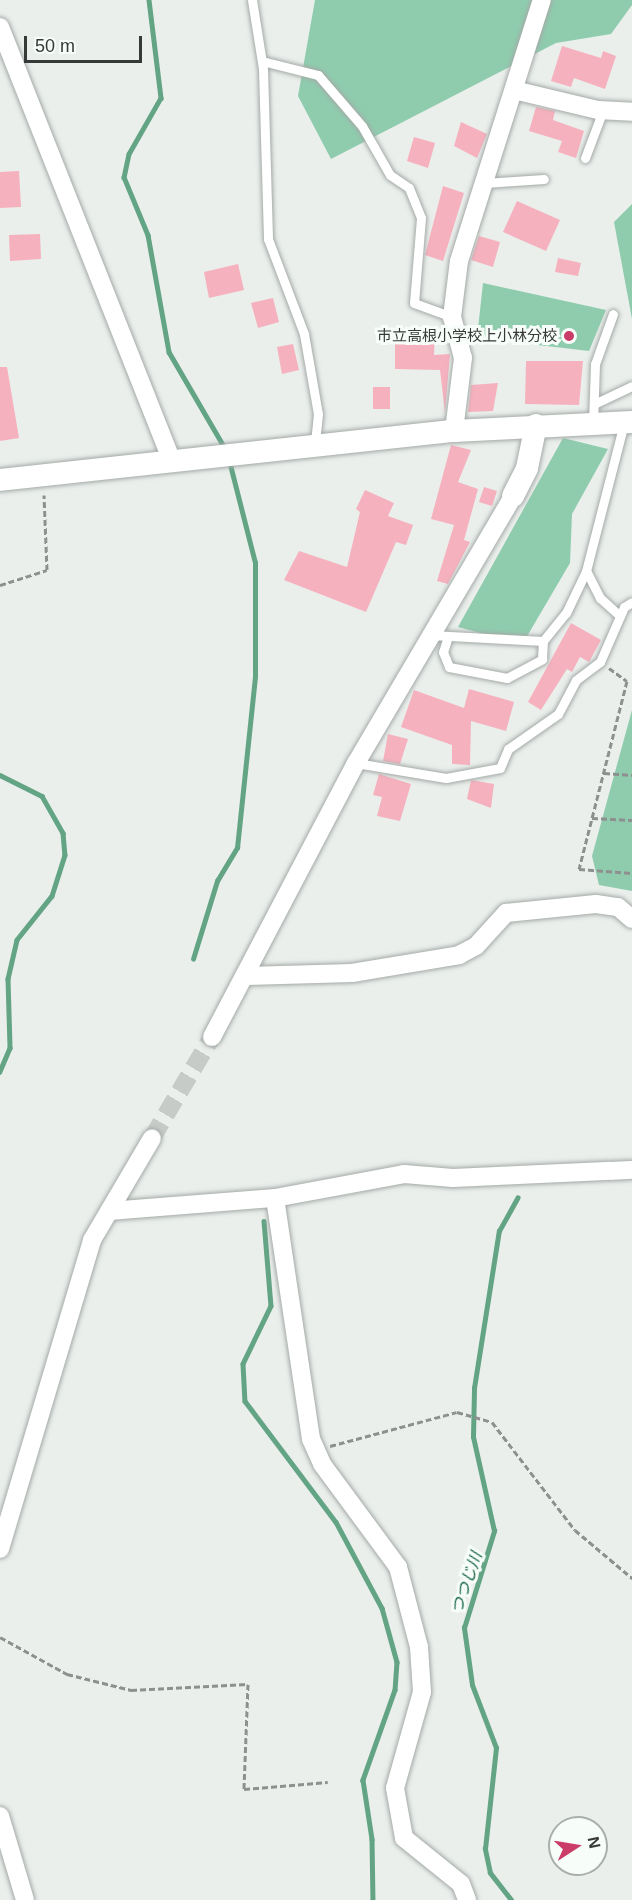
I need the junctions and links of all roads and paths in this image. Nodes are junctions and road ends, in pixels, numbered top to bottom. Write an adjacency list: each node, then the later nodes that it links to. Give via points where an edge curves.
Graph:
1 (252, 0): 4 (lane)
2 (542, 0): 5 (street)
3 (0, 27): 19 (street)
4 (262, 61): 12 (lane, via 318,75 362,126 390,175 409,188 421,218 414,303); 18 (lane, via 268,239 304,334 318,414)
5 (518, 91): 6 (street); 10 (street)
6 (603, 110): 7 (street); 8 (lane)
7 (632, 112)
8 (585, 158)
9 (544, 180): 10 (lane)
10 (481, 183): 12 (street, via 459,261)
11 (613, 314): 14 (lane, via 595,364)
12 (452, 317): 17 (street, via 463,358)
13 (632, 386): 14 (lane)
14 (593, 414): 15 (street); 16 (street)
15 (628, 423): 23 (lane)
16 (536, 425): 17 (street); 22 (street, via 527,468)
17 (454, 431): 18 (street)
18 (315, 444): 19 (street)
19 (171, 460): 20 (street)
20 (43, 475): 21 (street); 24 (path, via 47,570)
21 (0, 480)
22 (513, 496): 27 (street)
23 (586, 571): 26 (lane, via 600,598); 28 (lane, via 566,612)
24 (0, 585)
25 (632, 602): 26 (lane)
26 (620, 616): 29 (lane)
27 (440, 635): 28 (lane); 28 (lane, via 449,667 507,678 542,659); 30 (street)
28 (543, 641)
29 (600, 662): 30 (lane, via 576,680 558,714 508,749 500,768 446,778); 31 (path, via 627,681)
30 (356, 763): 37 (street)
31 (603, 773): 32 (path); 33 (path)
32 (632, 775)
33 (592, 818): 34 (path); 35 (path, via 579,869)
34 (632, 820)
35 (632, 873)
36 (632, 919): 37 (street, via 618,907 596,904 506,913 476,946 459,955 352,972)
37 (247, 976): 38 (street)
38 (212, 1037)
39 (152, 1138): 42 (street)
40 (632, 1170): 41 (street, via 453,1178 404,1174)
41 (275, 1198): 42 (street); 43 (street)
42 (109, 1211): 44 (street, via 88,1251)
43 (315, 1450): 45 (path, via 457,1412 492,1422 575,1530); 50 (street, via 398,1567 419,1647 422,1692 395,1788 404,1838 460,1884)
44 (0, 1549)
45 (632, 1578)
46 (0, 1637): 47 (path, via 67,1674 131,1690 248,1684 244,1789)
47 (328, 1782)
48 (0, 1816): 49 (street)
49 (25, 1900)
50 (467, 1900)

